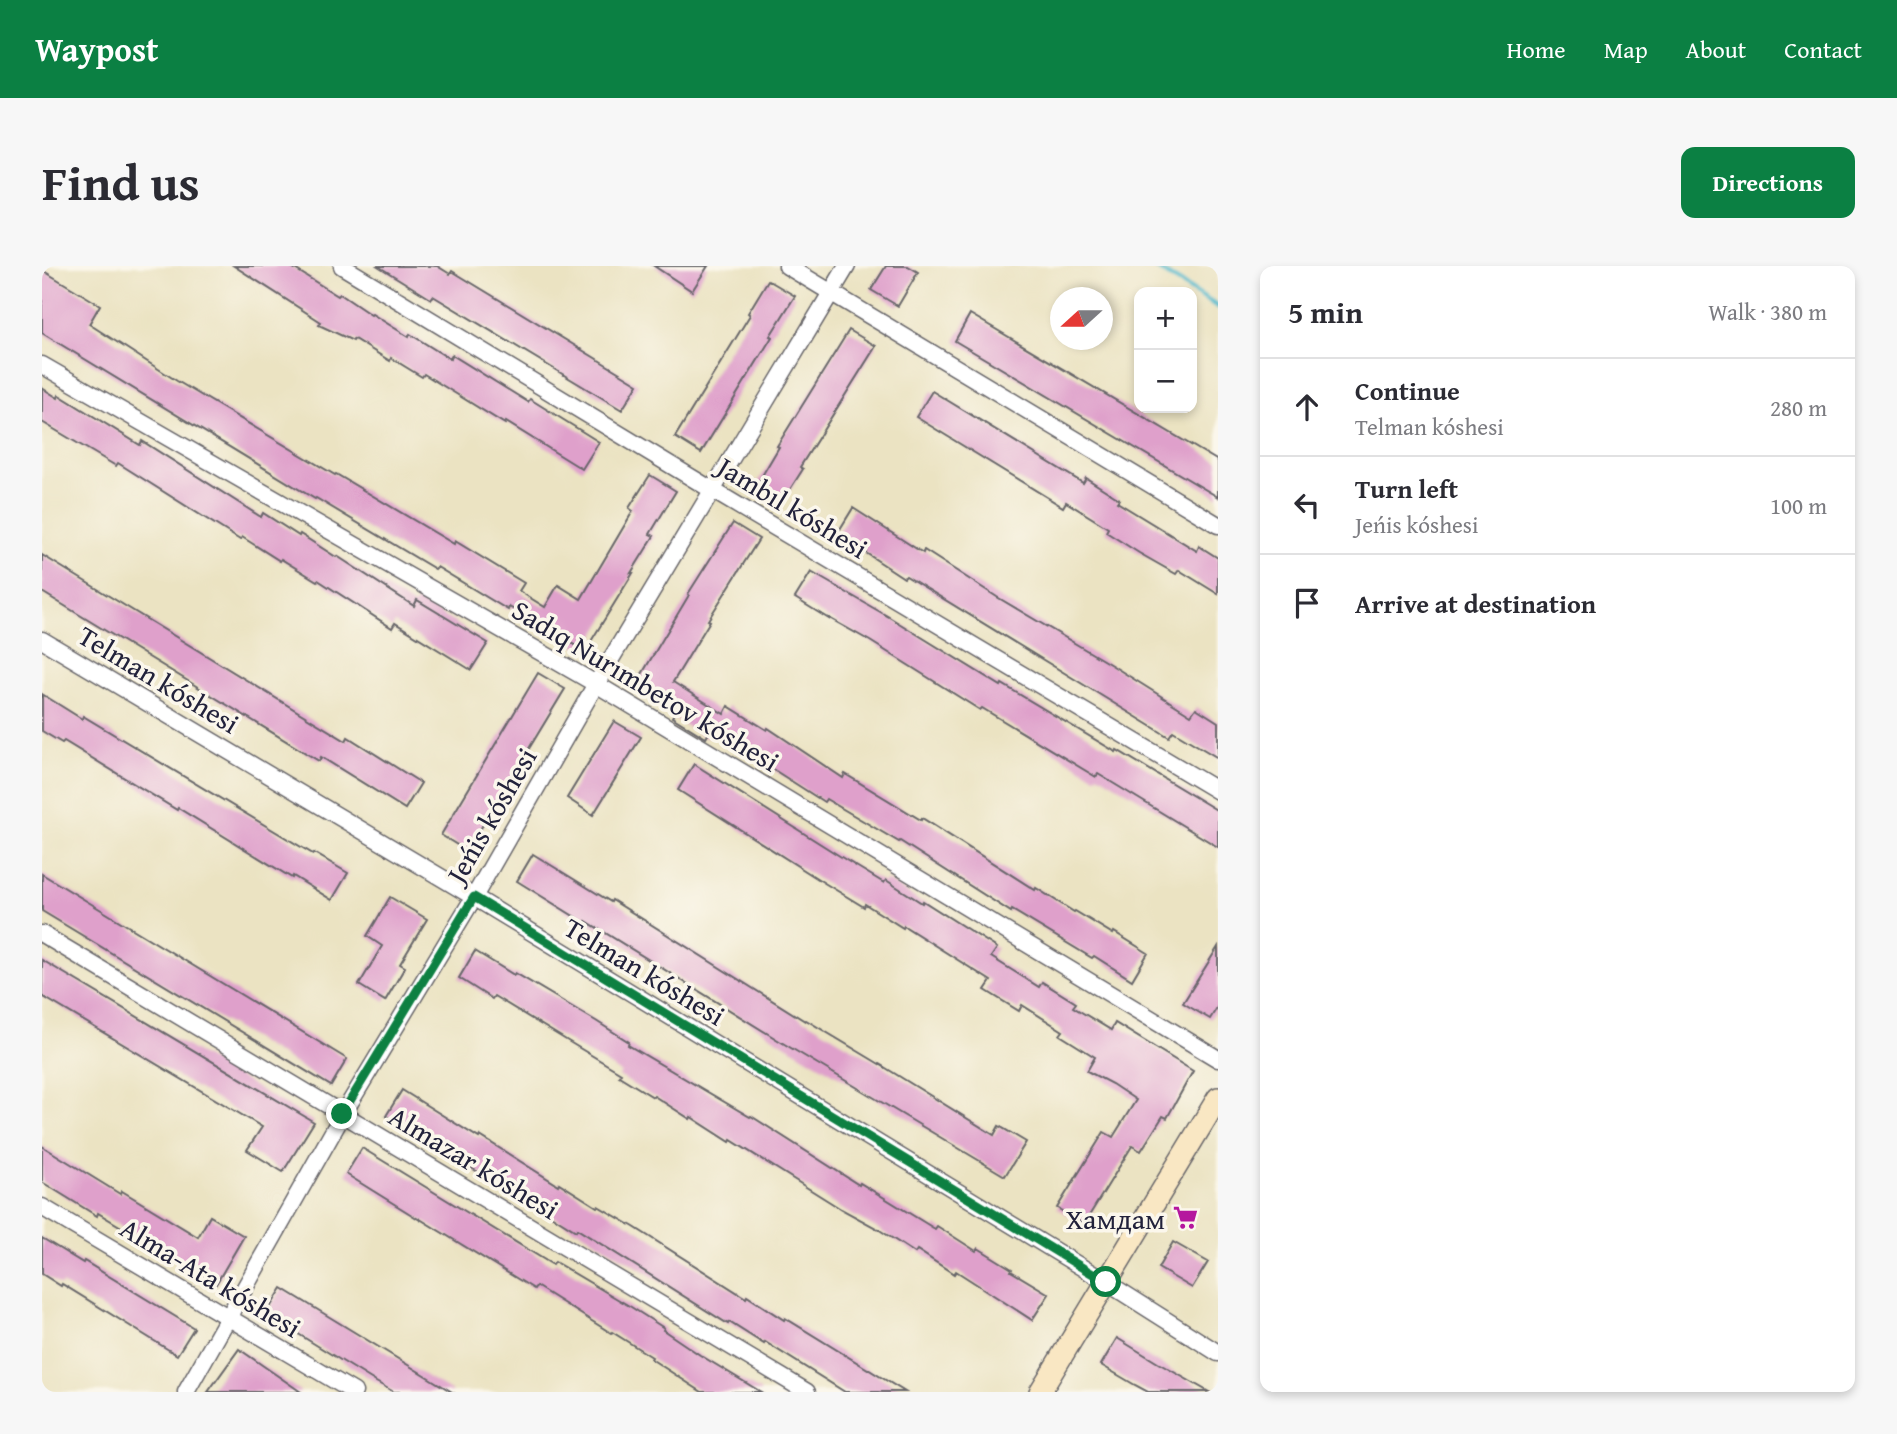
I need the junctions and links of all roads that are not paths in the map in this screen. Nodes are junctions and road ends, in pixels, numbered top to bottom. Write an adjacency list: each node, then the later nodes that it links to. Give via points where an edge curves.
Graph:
1 (341, 266): 6 (street, Jambıl kóshesi)
2 (787, 266): 4 (street)
3 (847, 266): 4 (street, Jeńis kóshesi)
4 (831, 292): 6 (street, Jeńis kóshesi); 7 (street)
5 (42, 365): 9 (street, Sadıq Nurımbetov kóshesi)
6 (712, 490): 9 (street, Jeńis kóshesi); 10 (street, Jambıl kóshesi)
7 (1218, 525)
8 (42, 640): 11 (street, Telman kóshesi)
9 (596, 684): 11 (street, Jeńis kóshesi); 13 (street, Sadıq Nurımbetov kóshesi)
10 (1218, 791)
11 (474, 897): 15 (street, Jeńis kóshesi); 17 (street, Telman kóshesi)
12 (42, 934): 15 (street, Almazar kóshesi)
13 (1218, 1059)
14 (1218, 1098): 17 (street)
15 (342, 1114): 18 (street, Jeńis kóshesi); 22 (street, Almazar kóshesi)
16 (42, 1207): 18 (street, Alma-Ata kóshesi)
17 (1106, 1282): 19 (street, Telman kóshesi); 23 (street)
18 (228, 1317): 20 (street, Jeńis kóshesi); 21 (street, Alma-Ata kóshesi)
19 (1218, 1353)
20 (186, 1392)
21 (354, 1392)
22 (807, 1392)
23 (1040, 1392)

